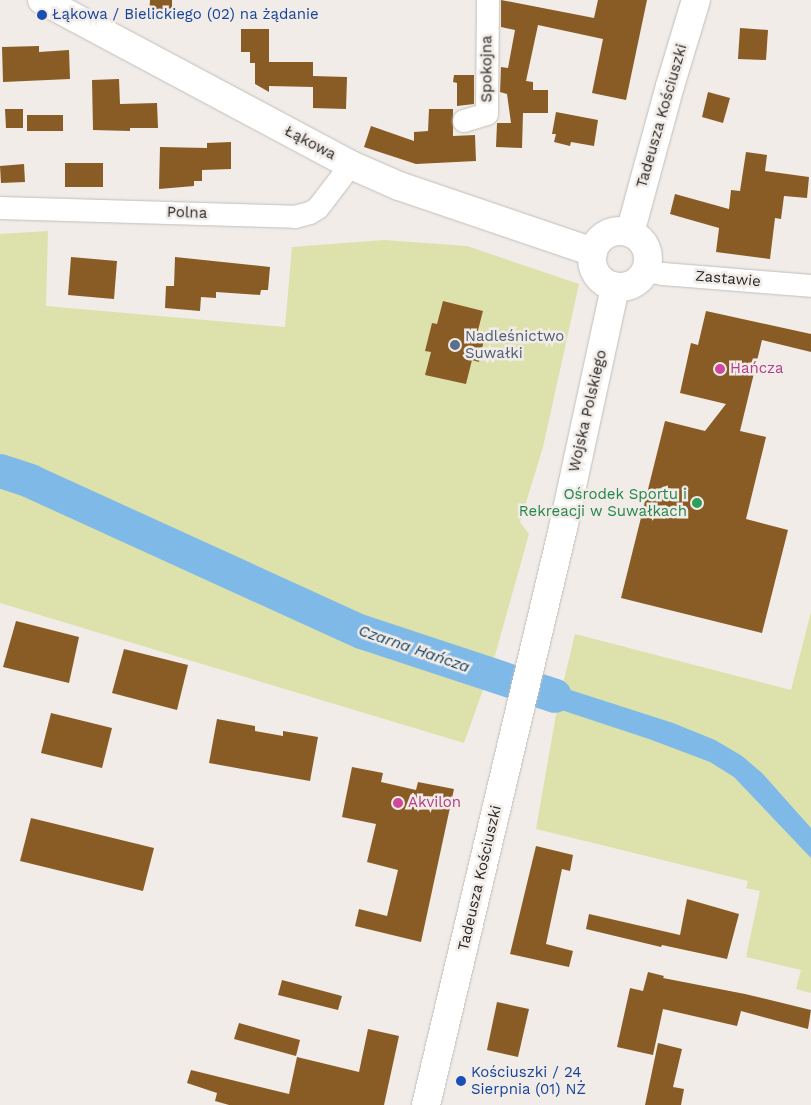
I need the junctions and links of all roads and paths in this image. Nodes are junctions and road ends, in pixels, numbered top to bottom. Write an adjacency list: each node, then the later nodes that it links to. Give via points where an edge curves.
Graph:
1 (42, 0): 7 (street, Łąkowa)
2 (488, 0): 6 (street, Spokojna, via 487,114)
3 (683, 0): 5 (street)
4 (696, 0): 5 (street, Tadeusza Kościuszki)
5 (670, 86): 9 (street, Tadeusza Kościuszki)
6 (464, 121)
7 (351, 165): 8 (street, Polna, via 318,208 295,217); 10 (street, Łąkowa, via 408,189)
8 (0, 208)
9 (630, 233): 10 (street, via 604,235); 11 (street, via 644,244 647,252)
10 (592, 252): 13 (street, via 597,276)
11 (645, 270): 12 (street, Zastawie); 13 (street, via 632,284)
12 (811, 286)
13 (615, 287): 14 (street, Wojska Polskiego)
14 (533, 651): 15 (street, Tadeusza Kościuszki)
15 (426, 1105)

